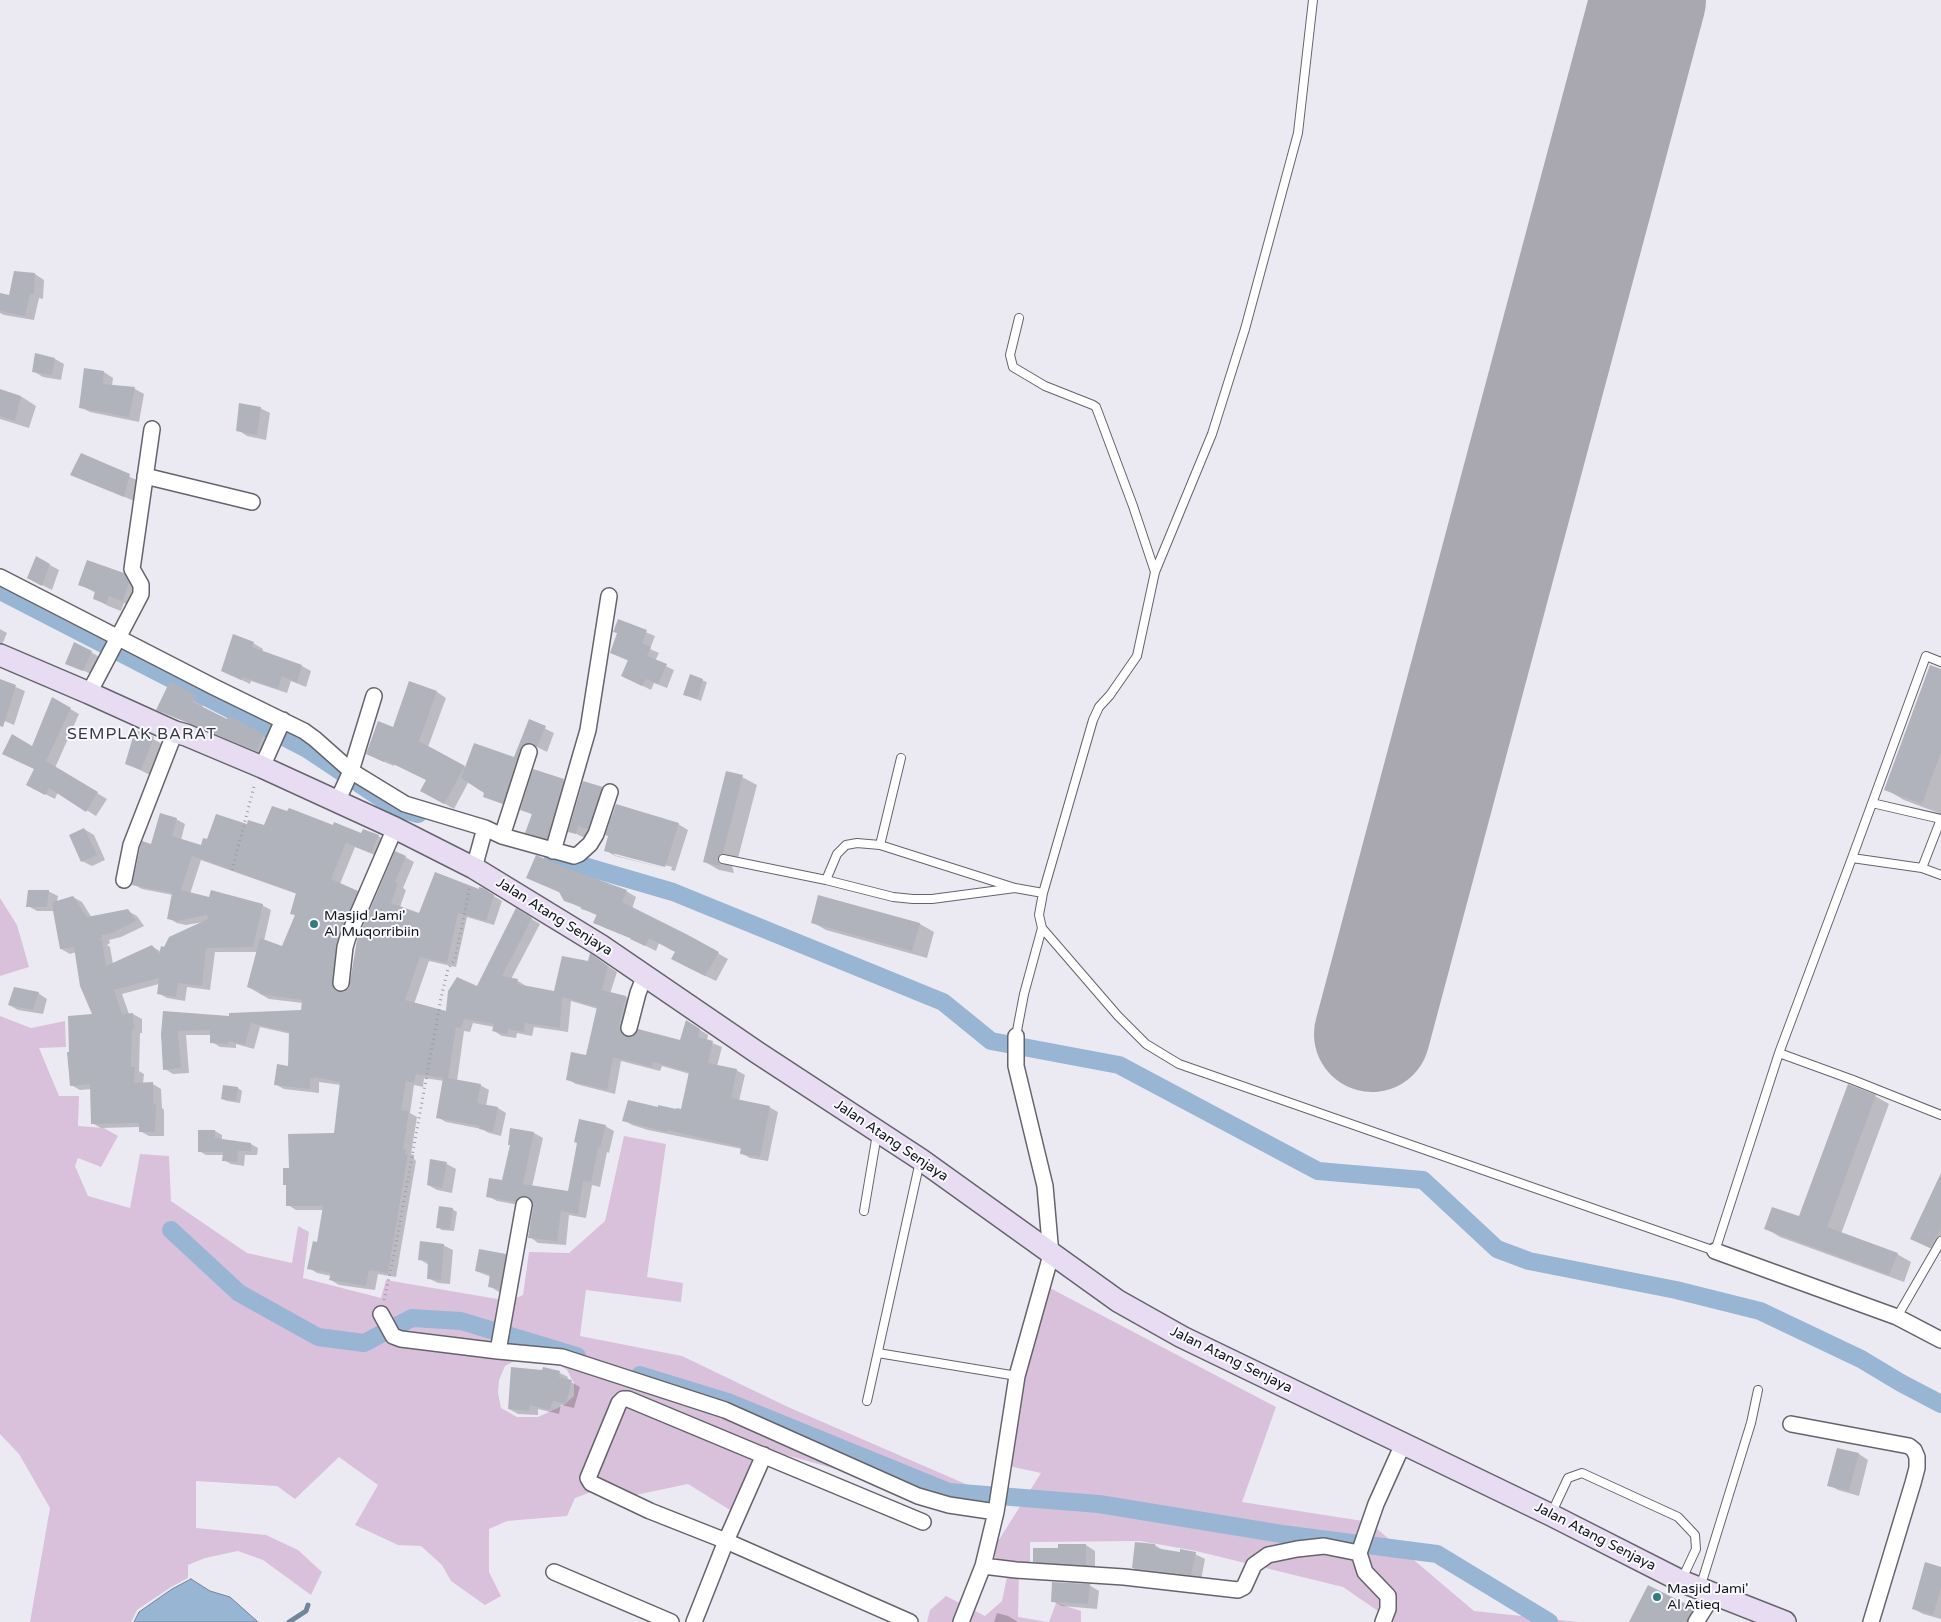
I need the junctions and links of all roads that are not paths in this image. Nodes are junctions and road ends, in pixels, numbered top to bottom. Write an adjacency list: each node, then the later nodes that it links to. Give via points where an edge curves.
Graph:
1 (1313, 0): 6 (lane, via 1298,133 1248,320 1212,434)
2 (1019, 318): 6 (lane, via 1010,355 1013,368 1045,386 1096,407)
3 (152, 429): 4 (street)
4 (145, 476): 5 (street); 9 (street, via 132,569 142,590)
5 (252, 502)
6 (1155, 572): 36 (lane, via 1137,656 1093,720)
7 (0, 577): 9 (street)
8 (609, 596): 27 (street, via 588,730)
9 (118, 638): 12 (street); 14 (street)
10 (0, 655): 12 (main road, Jalan Atang Senjaya)
11 (1941, 662): 22 (lane, via 1926,656)
12 (89, 693): 15 (main road, Jalan Atang Senjaya)
13 (374, 696): 19 (street)
14 (281, 723): 18 (street); 19 (street, via 315,739)
15 (175, 732): 18 (main road, Jalan Atang Senjaya); 33 (street, via 131,845)
16 (529, 752): 25 (street)
17 (901, 758): 26 (lane)
18 (261, 766): 21 (main road, Jalan Atang Senjaya)
19 (350, 773): 21 (street); 24 (street, via 405,804)
20 (610, 792): 27 (street, via 590,844 574,856)
21 (338, 798): 23 (main road, Jalan Atang Senjaya)
22 (1872, 803): 28 (lane); 31 (lane, via 1941,819)
23 (395, 828): 29 (main road, Jalan Atang Senjaya); 39 (street, via 348,938)
24 (485, 830): 25 (street); 29 (street)
25 (502, 836): 27 (street)
26 (880, 845): 34 (lane, via 846,845 836,854); 35 (lane)
27 (553, 851)
28 (1852, 858): 31 (lane); 42 (lane)
29 (477, 859): 38 (main road, Jalan Atang Senjaya)
30 (723, 859): 34 (lane)
31 (1922, 868): 32 (lane)
32 (1941, 875)
33 (124, 880)
34 (826, 880): 35 (lane, via 913,899)
35 (1015, 888): 36 (lane)
36 (1043, 893): 37 (lane)
37 (1042, 928): 41 (lane); 49 (lane, via 1146,1044 1179,1064)
38 (645, 975): 40 (street); 44 (main road, Jalan Atang Senjaya)
39 (341, 983)
40 (629, 1028)
41 (1016, 1036): 50 (street, via 1016,1066 1046,1186)
42 (1779, 1052): 43 (lane); 49 (lane)
43 (1941, 1115)
44 (877, 1130): 45 (main road, Jalan Atang Senjaya); 47 (lane)
45 (920, 1159): 50 (main road, Jalan Atang Senjaya); 55 (lane)
46 (524, 1205): 54 (street)
47 (864, 1211)
48 (1941, 1241): 52 (lane)
49 (1715, 1251): 52 (street)
50 (1052, 1255): 56 (street); 60 (main road, Jalan Atang Senjaya, via 1118,1301 1182,1337)
51 (381, 1314): 54 (street, via 393,1336)
52 (1897, 1316): 53 (street)
53 (1941, 1340)
54 (498, 1348): 62 (street, via 557,1356 745,1418 918,1496 949,1505)
55 (878, 1353): 56 (lane); 58 (lane)
56 (1017, 1376): 62 (street)
57 (1758, 1390): 69 (lane, via 1751,1423)
58 (867, 1401)
59 (1791, 1424): 78 (street, via 1909,1446 1917,1457 1913,1483)
60 (1403, 1444): 63 (main road, Jalan Atang Senjaya); 66 (street, via 1376,1504)
61 (764, 1455): 64 (street); 65 (street); 65 (street, via 628,1399 619,1403 590,1471 588,1478 591,1483)
62 (996, 1508): 67 (street)
63 (1551, 1515): 69 (main road, Jalan Atang Senjaya); 69 (lane, via 1568,1478 1582,1473 1678,1517 1695,1535)
64 (923, 1522)
65 (726, 1541): 70 (street); 72 (street)
66 (1360, 1551): 67 (street, via 1324,1546 1268,1556 1254,1565 1244,1587 1238,1590); 75 (street, via 1365,1572 1388,1598)
67 (983, 1566): 74 (street)
68 (554, 1572): 71 (street)
69 (1698, 1588): 76 (street); 77 (main road, Jalan Atang Senjaya)
70 (892, 1619): 73 (street)
71 (671, 1622)
72 (694, 1622)
73 (910, 1622)
74 (961, 1622)
75 (1383, 1622)
76 (1696, 1622)
77 (1785, 1622)
78 (1870, 1622)

